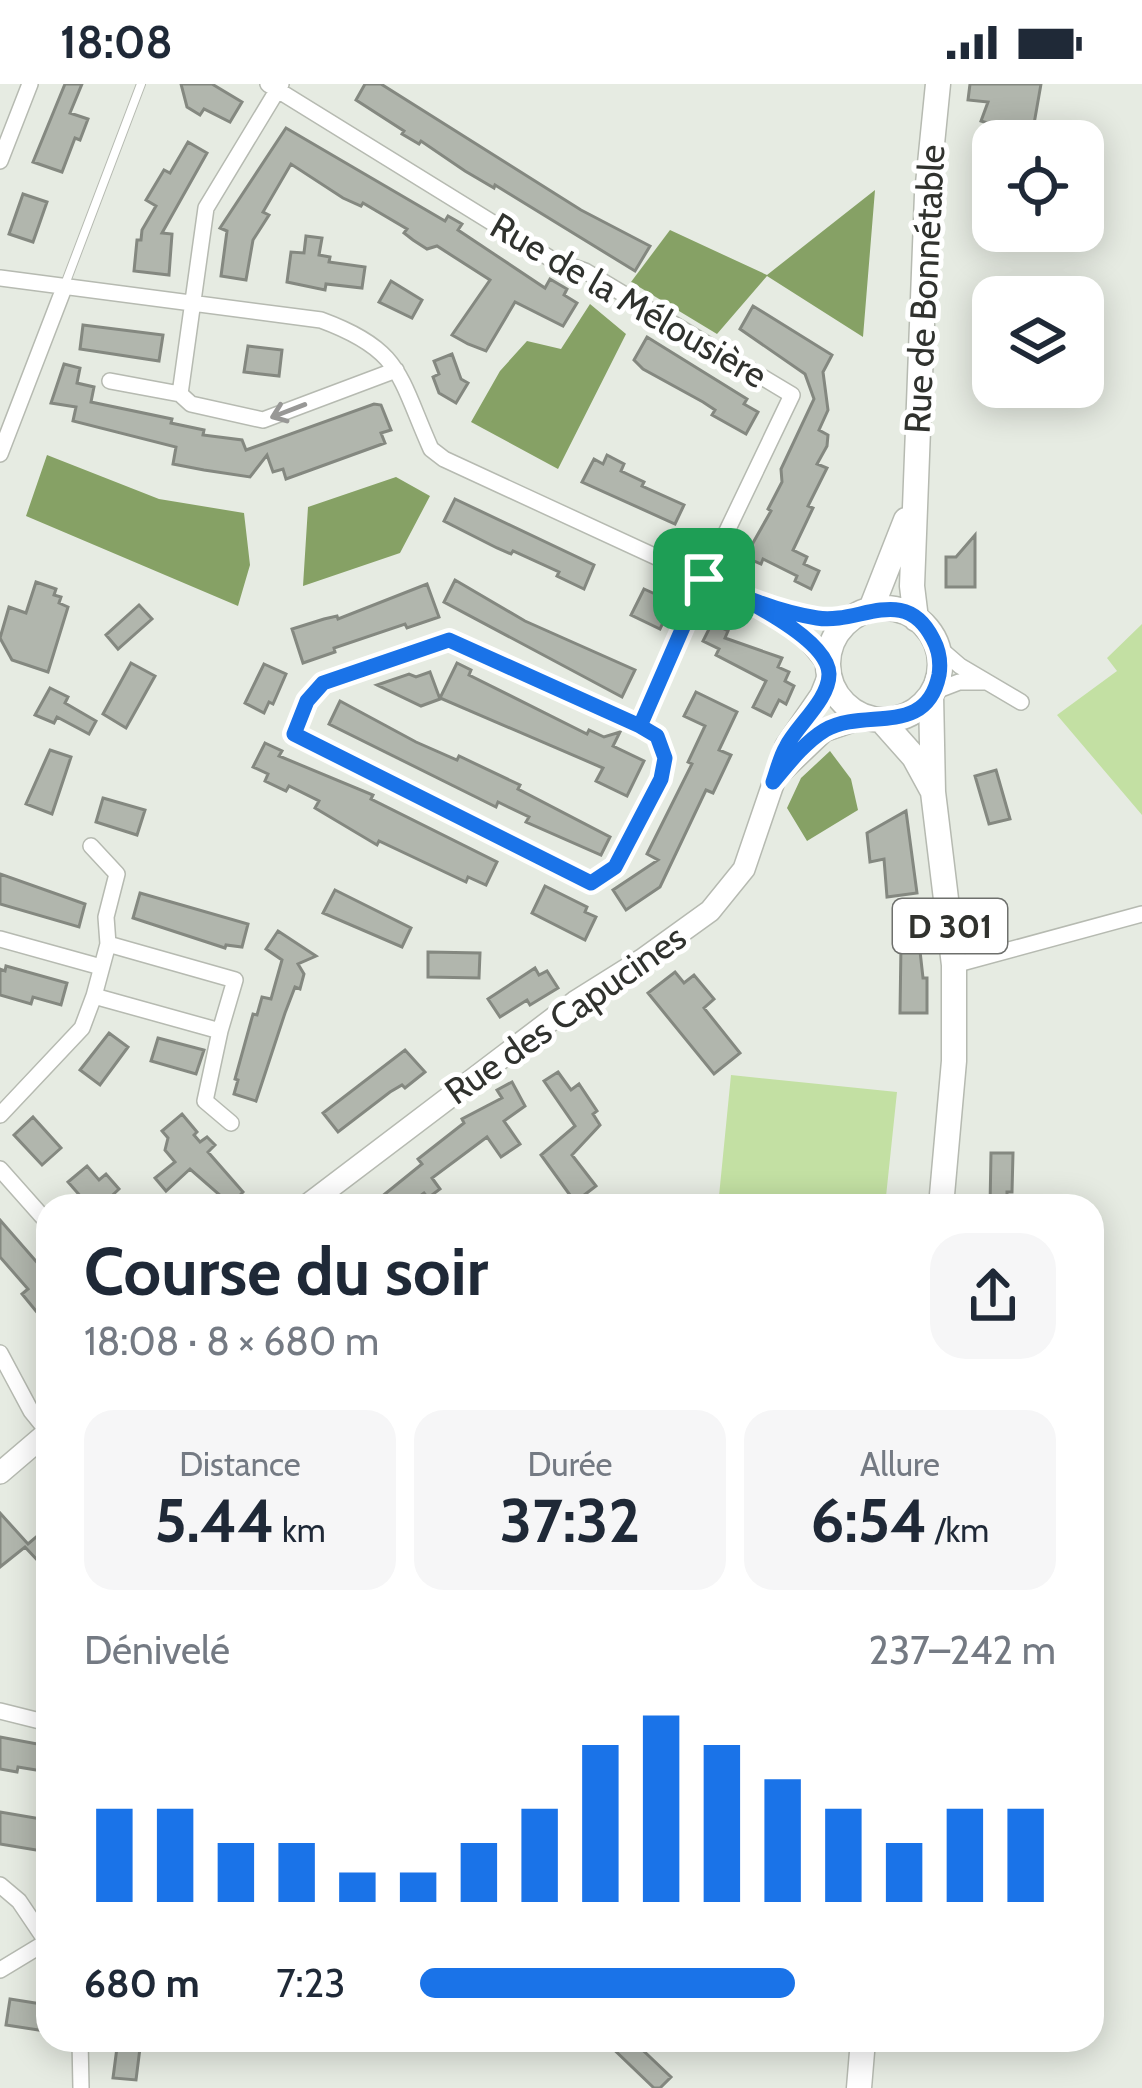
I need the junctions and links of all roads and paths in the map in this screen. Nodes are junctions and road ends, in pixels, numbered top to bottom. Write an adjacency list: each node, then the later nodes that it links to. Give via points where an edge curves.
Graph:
1 (30, 84): 5 (street)
2 (141, 84): 7 (lane)
3 (938, 84): 13 (main road, Rue de Bonnétable)
4 (275, 86): 8 (street, Rue de la Mélousière, via 206,208); 14 (street, Rue de la Mélousière, via 551,259 792,395)
5 (0, 161)
6 (0, 278): 7 (street)
7 (64, 288): 8 (street); 12 (street)
8 (193, 306): 9 (street, via 321,320 361,335); 11 (street, Rue de la Mélousière)
9 (396, 370): 11 (street, one-way to 11, via 262,420 191,404); 14 (street, via 431,449 445,460)
10 (110, 381): 11 (street)
11 (180, 394)
12 (0, 454)
13 (915, 495): 16 (main road, Rue de Bonnétable); 17 (main road, Rue de Bonnétable)
14 (704, 579): 15 (street); 24 (street, Rue de la Mélousière)
15 (745, 598): 16 (street, via 821,620); 19 (street, via 801,634)
16 (866, 611): 17 (main road); 19 (main road, via 836,635)
17 (916, 619): 18 (main road)
18 (938, 647): 20 (street); 21 (main road)
19 (828, 672): 23 (main road, via 837,695); 25 (street, Rue des Capucines)
20 (988, 682): 21 (street); 22 (street)
21 (932, 693): 23 (main road, via 910,714); 26 (main road, D 301)
22 (1021, 702)
23 (874, 719): 25 (street, Rue des Capucines, via 824,731); 26 (main road, D 301, via 914,757)
24 (640, 726): 24 (street, via 449,640 323,683 294,734 591,883 615,867 661,779 657,736)
25 (773, 782): 38 (street, Rue des Capucines, via 744,869 710,911)
26 (933, 792): 31 (main road, D 301)
27 (91, 845): 30 (street, via 118,874)
28 (1142, 914): 31 (street)
29 (0, 939): 32 (street)
30 (108, 944): 32 (street); 34 (street, via 235,980)
31 (954, 965): 39 (main road, D 301)
32 (100, 968): 33 (street)
33 (94, 995): 34 (street); 35 (street, via 82,1028)
34 (220, 1031): 36 (street, via 206,1101)
35 (0, 1114)
36 (231, 1123)
37 (0, 1168): 40 (street)
38 (322, 1194)
39 (941, 1194)
40 (36, 1209)
41 (0, 1353): 42 (street)
42 (36, 1417)
43 (36, 1442): 44 (street)
44 (0, 1473)
45 (0, 1711): 46 (street)
46 (36, 1720)
47 (0, 1885): 48 (street)
48 (36, 1926)
49 (36, 1950): 50 (street)
50 (0, 1970)
51 (80, 2052): 53 (street)
52 (862, 2052): 54 (main road)
53 (81, 2088)
54 (859, 2088)

